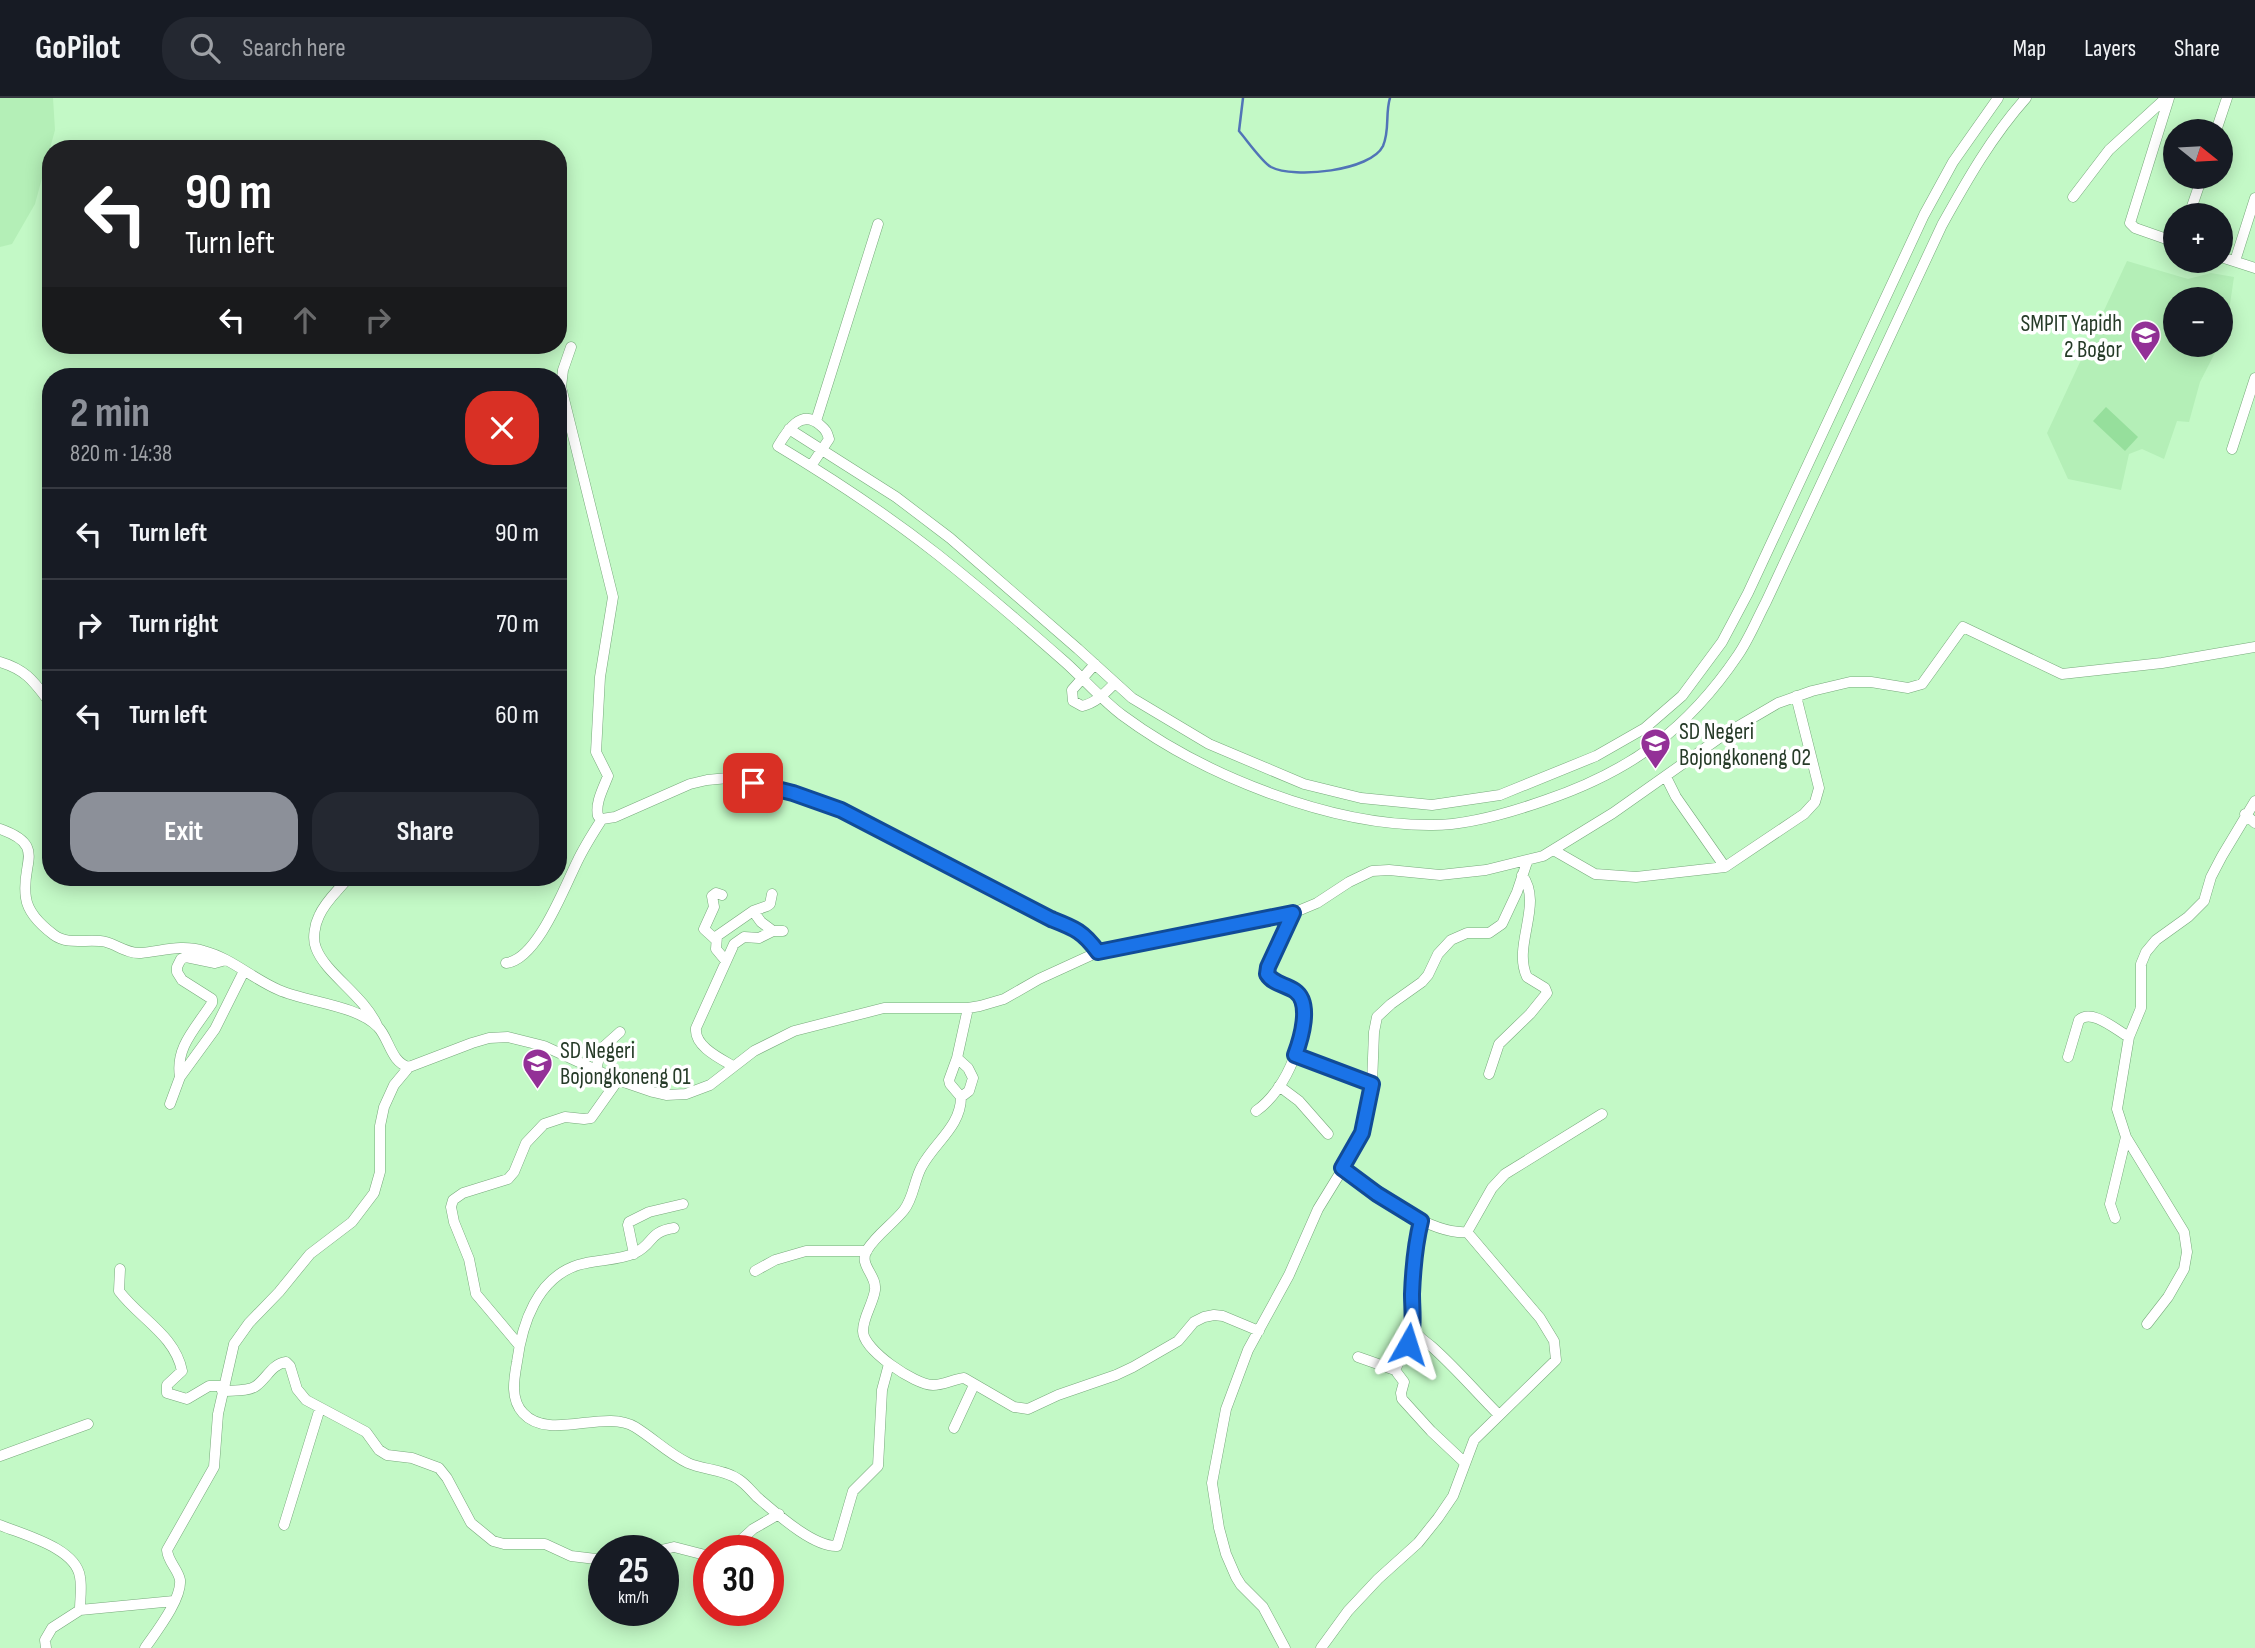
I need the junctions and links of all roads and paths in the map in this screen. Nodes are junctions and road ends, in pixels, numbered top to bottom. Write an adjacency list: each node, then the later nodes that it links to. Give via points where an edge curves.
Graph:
1 (1998, 98): 10 (street, via 1953,162)
2 (2026, 98): 12 (street, via 1970,173)
3 (2167, 98): 6 (street, via 2109,150); 9 (street, via 2130,223)
4 (2227, 98): 5 (street)
5 (2220, 119)
6 (2073, 197)
7 (2255, 198): 11 (street)
8 (878, 224): 20 (street)
9 (2163, 238)
10 (1905, 255): 12 (street); 14 (street)
11 (2235, 261): 13 (street)
12 (1924, 263): 15 (street)
13 (2255, 268)
14 (1891, 287): 15 (street); 29 (street, via 1722,642 1682,696 1645,728 1596,756 1500,795 1432,805 1362,798 1304,784 1209,744)
15 (1910, 293): 32 (street, via 1740,653 1697,710 1658,744 1607,774 1503,815 1431,825 1358,818 1298,803 1201,763 1159,740)
16 (571, 347): 17 (street)
17 (564, 368)
18 (2255, 378): 22 (street)
19 (567, 411): 36 (street, via 613,597 600,677 596,751 608,776 597,811)
20 (816, 421): 21 (street, via 806,418); 23 (street, via 827,431)
21 (789, 429): 23 (street); 24 (street, via 778,446)
22 (2232, 449)
23 (823, 450): 24 (street); 27 (street, via 950,538)
24 (811, 466): 28 (street, via 938,555)
25 (2255, 648): 31 (street, via 2062,674 1963,626 1923,684 1859,681)
26 (0, 662): 30 (street, via 31,677)
27 (1095, 664): 28 (street); 29 (street)
28 (1082, 678): 32 (street); 32 (street, via 1072,690 1073,701 1090,705)
29 (1115, 683): 32 (street)
30 (42, 692)
31 (1796, 696): 33 (street, via 1759,712); 41 (street, via 1819,788 1815,802)
32 (1102, 697)
33 (1666, 777): 39 (street); 41 (street)
34 (2255, 801): 35 (street)
35 (2245, 814): 37 (street); 59 (street, via 2211,877 2204,901 2146,952 2141,964 2141,1008)
36 (602, 819): 43 (street); 51 (street, via 707,780 728,778 793,793 860,819 1076,929)
37 (2255, 823)
38 (0, 829): 52 (street, via 20,837 26,845 26,900 36,919 58,937 107,942 135,953 181,947)
39 (1555, 850): 40 (street); 41 (street, via 1595,874 1636,877)
40 (1527, 862): 42 (street); 49 (street, via 1440,875 1372,871)
41 (1725, 867)
42 (1522, 875): 66 (street, via 1528,884 1529,906 1523,966 1527,977 1548,993 1499,1044); 69 (street, via 1502,924 1489,933 1467,933 1451,940 1422,982 1377,1017)
43 (567, 885)
44 (341, 886): 57 (street, via 319,915 316,948 370,1011)
45 (566, 886): 54 (street, via 531,947 520,959)
46 (722, 894): 50 (street, via 713,894 712,912 704,929)
47 (772, 894): 48 (street, via 770,904)
48 (753, 911): 50 (street); 53 (street, via 761,922 778,931 738,940)
49 (1293, 913): 51 (street); 60 (street, via 1267,974 1295,990 1303,1005)
50 (715, 939): 53 (street, via 716,949)
51 (1098, 952): 56 (street, via 1004,999)
52 (226, 960): 55 (street); 67 (street, via 215,963 186,957 177,967 183,979 212,999 180,1052)
53 (726, 961): 63 (street, via 695,1033 702,1044)
54 (506, 963)
55 (244, 971): 57 (street, via 278,990 346,1010); 67 (street, via 215,1029)
56 (968, 1008): 62 (street); 63 (street, via 884,1008 826,1021 774,1039)
57 (378, 1027): 64 (street, via 399,1061)
58 (620, 1032): 65 (street, via 601,1049)
59 (2129, 1037): 61 (street, via 2099,1019 2084,1016); 76 (street, via 2117,1109)
60 (1295, 1055): 69 (street); 70 (street)
61 (2068, 1057)
62 (957, 1059): 71 (street, via 950,1084); 71 (street, via 973,1079)
63 (733, 1066): 68 (street, via 710,1085 676,1095)
64 (409, 1068): 65 (street, via 472,1043 508,1037 544,1046); 95 (street, via 384,1107 380,1172 374,1193 352,1222 310,1254 238,1336)
65 (596, 1070): 68 (street)
66 (1489, 1074)
67 (180, 1077): 72 (street)
68 (618, 1080): 90 (street, via 591,1118 555,1119 536,1130 508,1179 453,1200 454,1222 469,1259 476,1294)
69 (1372, 1084): 77 (street, via 1362,1133)
70 (1279, 1086): 73 (street); 75 (street)
71 (961, 1097): 83 (street, via 955,1122 923,1165 905,1208)
72 (170, 1104)
73 (1256, 1111)
74 (1602, 1114): 82 (street, via 1506,1174 1492,1188)
75 (1328, 1134)
76 (2126, 1137): 79 (street, via 2110,1204); 87 (street, via 2178,1222 2187,1252 2179,1279)
77 (1342, 1168): 80 (street); 89 (street)
78 (683, 1204): 84 (street, via 629,1222)
79 (2115, 1218)
80 (1421, 1221): 82 (street); 88 (street, via 1413,1270)
81 (674, 1228): 84 (street, via 655,1233)
82 (1467, 1232): 97 (street, via 1554,1341 1556,1360)
83 (867, 1251): 86 (street, via 806,1251); 92 (street, via 865,1263 875,1290 864,1336)
84 (634, 1254): 90 (street, via 564,1272 544,1288)
85 (120, 1269): 95 (street, via 119,1291 166,1339 179,1360 181,1373 167,1385 167,1393 187,1399 209,1386)
86 (755, 1271)
87 (2147, 1324)
88 (1414, 1330): 93 (street); 97 (street)
89 (1259, 1331): 94 (street, via 1223,1316 1204,1317 1178,1341 1146,1360 1028,1409 1014,1407); 111 (street, via 1244,1356 1222,1423 1212,1493 1223,1546 1236,1577 1263,1607)
90 (519, 1345): 102 (street, via 515,1399 530,1419 562,1424 628,1423 682,1460 740,1480)
91 (1358, 1357): 93 (street)
92 (889, 1364): 94 (street, via 932,1385 964,1378); 102 (street, via 882,1390 878,1466 853,1491 837,1546 821,1543)
93 (1395, 1370): 101 (street, via 1404,1382 1402,1399)
94 (975, 1385): 99 (street)
95 (223, 1389): 96 (street, via 254,1387 285,1362 300,1395); 107 (street, via 214,1467 167,1550 180,1579)
96 (320, 1408): 104 (street); 106 (street, via 366,1432 387,1455 439,1468 471,1524 493,1541 545,1545)
97 (1499, 1415): 101 (street, via 1474,1440)
98 (88, 1423): 100 (street)
99 (954, 1429)
100 (0, 1456)
101 (1465, 1463): 112 (street, via 1453,1496 1438,1518 1355,1603)
102 (779, 1514): 105 (street)
103 (0, 1524): 108 (street, via 67,1554 76,1563)
104 (284, 1525)
105 (746, 1535)
106 (588, 1558)
107 (174, 1601): 108 (street); 110 (street)
108 (80, 1610): 109 (street, via 52,1628)
109 (46, 1648)
110 (145, 1648)
111 (1285, 1648)
112 (1321, 1648)

